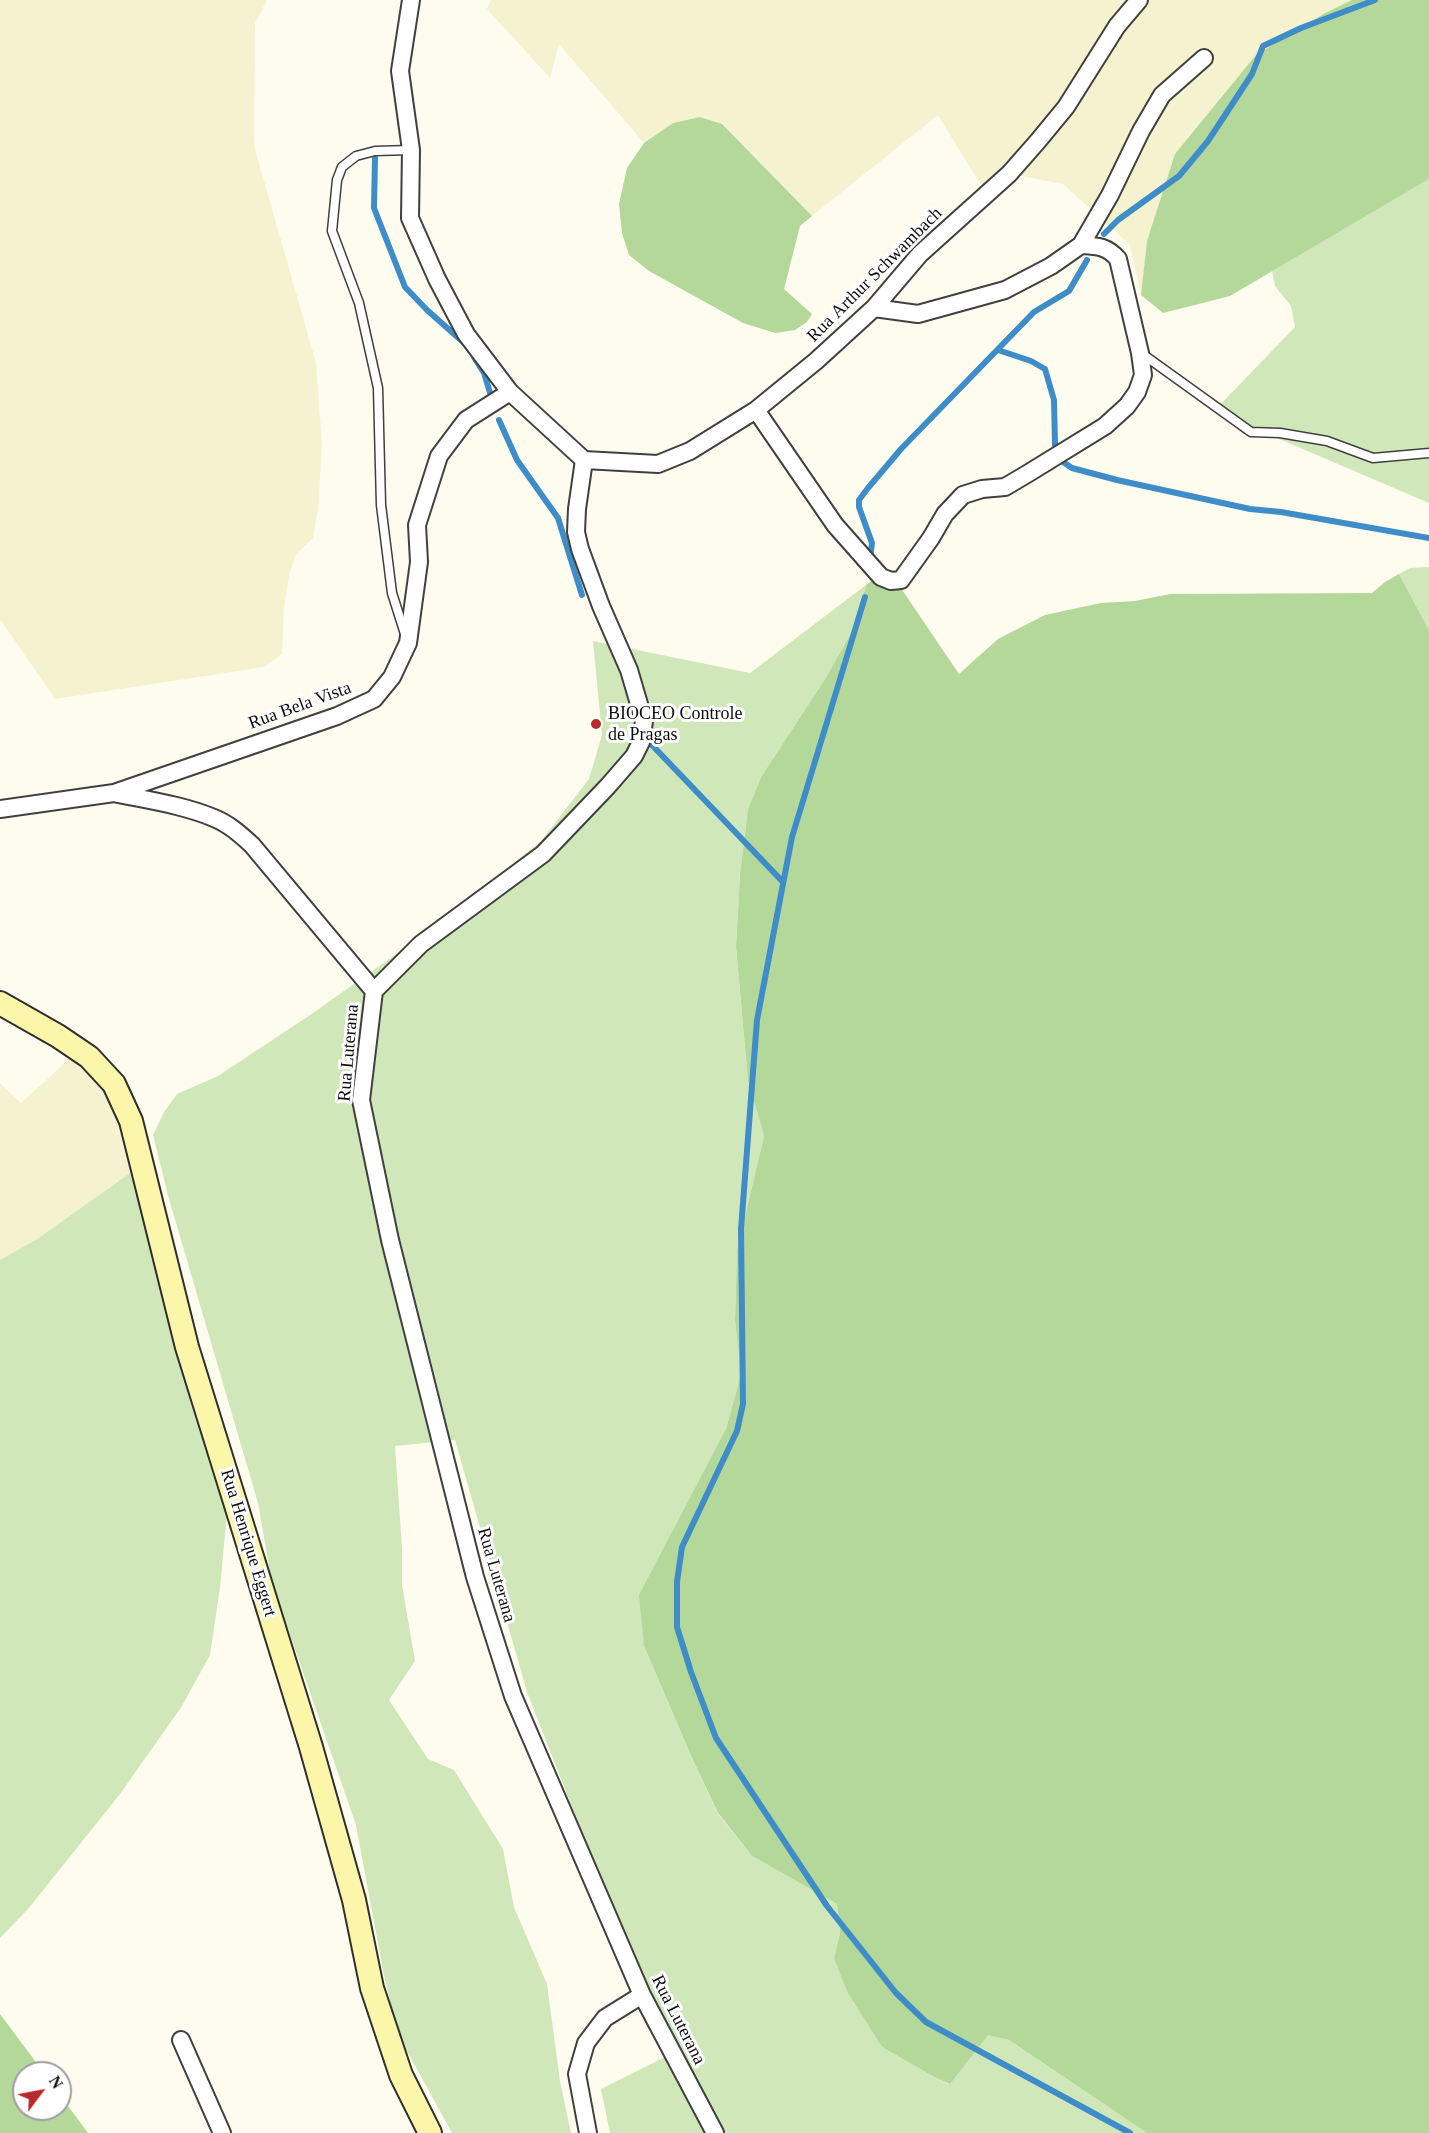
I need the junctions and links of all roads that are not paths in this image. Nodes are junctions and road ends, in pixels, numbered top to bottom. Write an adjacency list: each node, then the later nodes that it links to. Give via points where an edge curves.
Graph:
1 (411, 0): 4 (street, via 400,71)
2 (1139, 0): 6 (street, Rua Arthur Schwambach, via 1117,26 1066,107 1009,174 920,254)
3 (1204, 58): 5 (street, via 1162,94)
4 (411, 150): 8 (street, via 410,218 466,334); 12 (lane, via 375,151 356,156 342,167 332,231 359,303 378,388 381,505 392,593)
5 (1081, 245): 6 (street, via 1005,290 918,314); 7 (street, via 1101,246 1118,259)
6 (874, 308): 9 (street, Rua Arthur Schwambach)
7 (1140, 353): 9 (street, via 1143,375 1137,392 1105,426 1005,487 963,495 945,514 901,580 881,577 835,525); 10 (lane, via 1251,432 1327,441 1373,458)
8 (510, 392): 11 (street); 12 (street, Rua Bela Vista, via 466,420 439,456 417,525 419,562)
9 (756, 410): 11 (street, Rua Arthur Schwambach, via 690,451 658,464)
10 (1429, 453)
11 (584, 460): 15 (street, via 576,532 601,606 629,670 644,721 641,742 608,786 543,854 421,944)
12 (408, 643): 13 (street, Rua Bela Vista, via 392,677 374,699 337,716)
13 (114, 793): 14 (street, Rua Bela Vista); 15 (street, via 215,818 235,830 252,845)
14 (0, 809)
15 (374, 991): 17 (street, Rua Luterana, via 361,1100 390,1240 474,1577 513,1696)
16 (0, 1003): 20 (street, Rua Henrique Eggert, via 89,1057 114,1084 131,1121 187,1347 311,1747 354,1900 372,1988 401,2075)
17 (642, 1995): 21 (street, via 605,2018 586,2043 577,2074); 22 (street, Rua Luterana)
18 (182, 2040): 19 (street)
19 (222, 2133)
20 (430, 2133)
21 (588, 2133)
22 (715, 2133)

